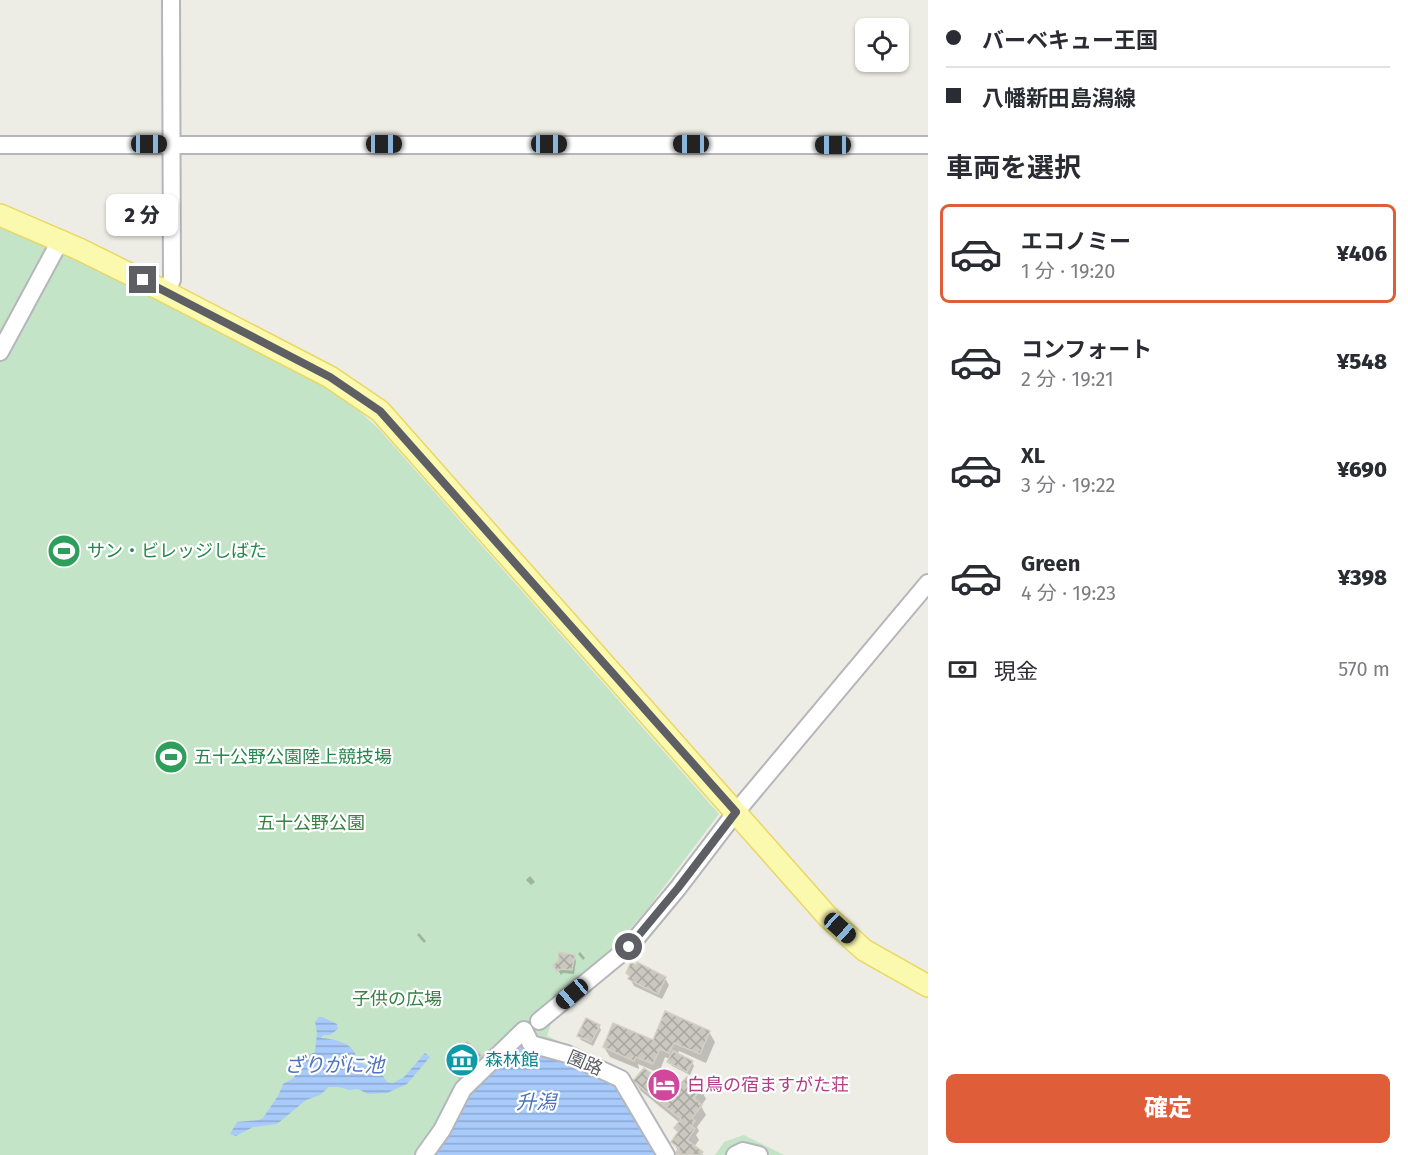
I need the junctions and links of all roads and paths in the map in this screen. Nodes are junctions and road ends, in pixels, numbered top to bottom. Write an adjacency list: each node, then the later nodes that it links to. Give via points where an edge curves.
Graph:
1 (171, 0): 2 (street)
2 (171, 144): 3 (street); 4 (street); 7 (street, via 172,280)
3 (0, 145)
4 (928, 145)
5 (0, 215): 6 (main road)
6 (60, 241): 7 (main road); 8 (street)
7 (164, 291): 10 (main road, via 330,377 380,411)
8 (0, 351)
9 (928, 583): 10 (street)
10 (736, 812): 11 (main road, via 849,937 864,950); 12 (street, via 629,947)
11 (928, 986)
12 (539, 1021)
13 (424, 1155): 14 (street, 園路, via 463,1089 524,1030 531,1044 567,1054 621,1078)
14 (666, 1155)
15 (735, 1155): 16 (street, via 743,1151)
16 (759, 1155)

